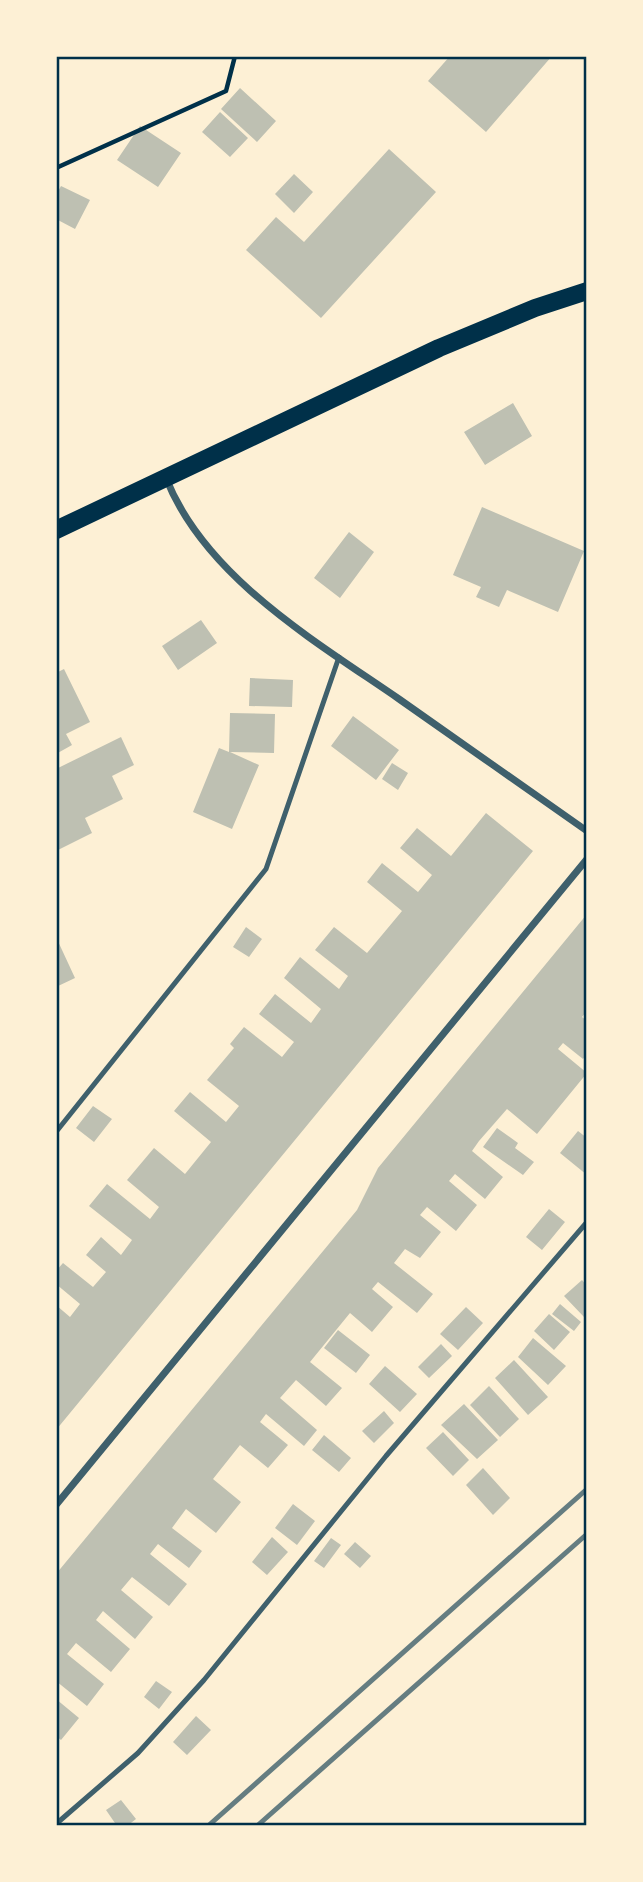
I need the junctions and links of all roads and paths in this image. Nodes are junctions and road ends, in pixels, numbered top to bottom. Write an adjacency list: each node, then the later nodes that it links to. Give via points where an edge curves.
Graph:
1 (234, 56): 2 (path, via 226,91)
2 (56, 168)
3 (587, 291): 4 (main road, via 439,348)
4 (166, 477): 5 (main road); 6 (street, via 182,514 217,559 293,625)
5 (56, 530)
6 (339, 657): 7 (street); 9 (lane, via 266,869)
7 (587, 831)
8 (587, 859): 11 (street)
9 (56, 1132)
10 (587, 1222): 12 (lane, via 386,1456 204,1680 138,1753)
11 (56, 1505)
12 (56, 1824)

